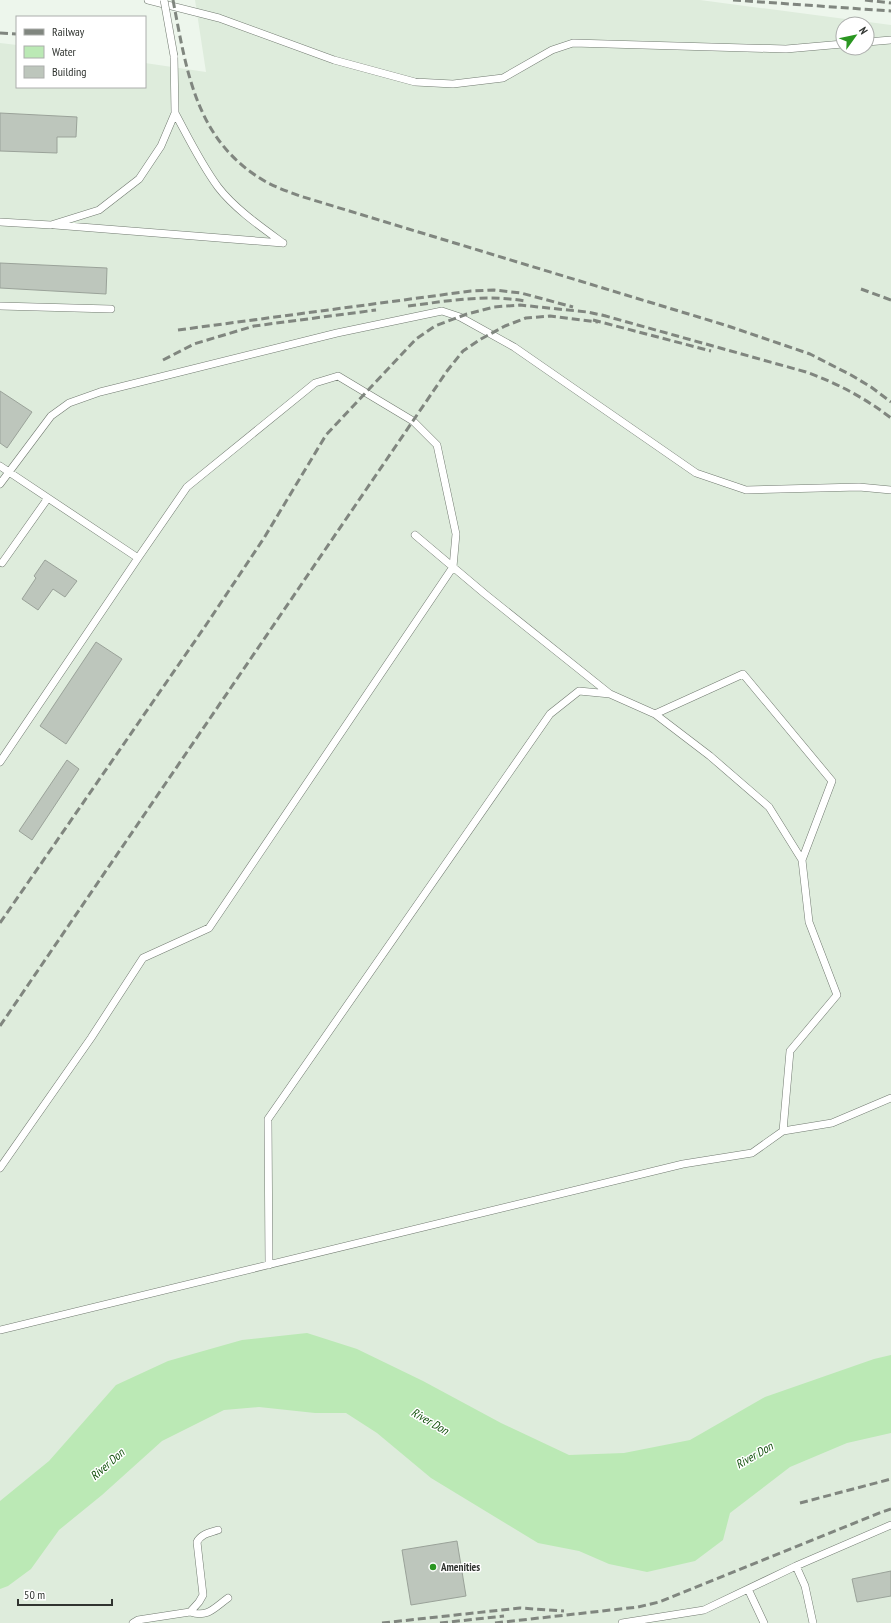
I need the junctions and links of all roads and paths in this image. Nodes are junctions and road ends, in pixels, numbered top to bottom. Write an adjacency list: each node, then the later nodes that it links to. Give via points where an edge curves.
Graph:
1 (148, 0): 5 (lane, via 219,18 334,60 415,82 453,84 503,78 552,50 573,43 786,49)
2 (164, 0): 6 (lane, bridge, via 174,56)
3 (891, 40): 4 (lane)
4 (875, 41)
5 (835, 45)
6 (175, 112): 8 (lane, via 161,146 139,179 99,210); 8 (lane, via 218,188 248,217 283,244)
7 (0, 222): 8 (lane)
8 (51, 225)
9 (0, 306): 10 (lane)
10 (111, 309)
11 (0, 466): 12 (lane)
12 (9, 472): 13 (lane); 14 (lane, via 51,416 69,403 100,392 329,335 442,311 460,317 514,347 696,473 746,490 859,487); 15 (lane)
13 (0, 484)
14 (891, 490)
15 (48, 498): 17 (lane); 18 (lane)
16 (415, 535): 19 (lane)
17 (138, 558): 19 (lane, via 187,487 315,383 338,376 413,421 437,445 456,534); 22 (lane)
18 (2, 563)
19 (453, 567): 20 (lane); 26 (lane, via 209,928 143,958 91,1038)
20 (610, 694): 21 (lane); 27 (lane, via 579,691 550,714 268,1119)
21 (655, 714): 23 (lane, via 710,756 769,807); 23 (lane, via 744,674 832,781)
22 (0, 762)
23 (802, 860): 25 (lane, via 809,922 837,995 790,1051)
24 (891, 1098): 25 (lane, via 832,1123)
25 (783, 1131): 27 (lane, via 752,1153 683,1164)
26 (0, 1168)
27 (269, 1265): 28 (lane)
28 (0, 1330)
29 (891, 1525): 31 (lane)
30 (218, 1530): 34 (lane, via 204,1534 197,1542 203,1595)
31 (796, 1566): 32 (lane); 38 (lane, via 805,1586)
32 (748, 1589): 36 (lane, via 704,1610); 37 (lane)
33 (228, 1598): 34 (lane, via 205,1615)
34 (190, 1612): 35 (lane)
35 (133, 1623)
36 (622, 1623)
37 (764, 1623)
38 (812, 1623)

